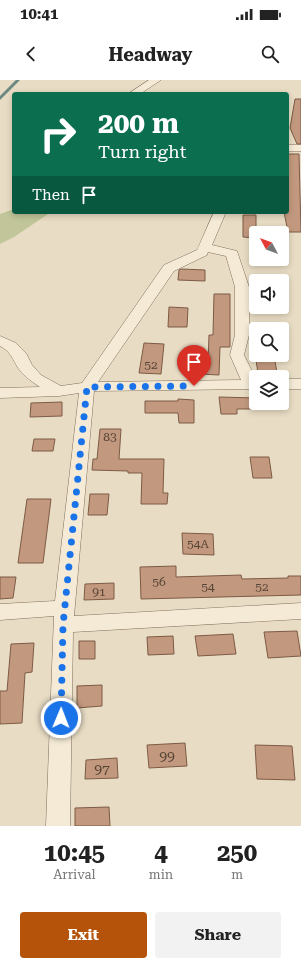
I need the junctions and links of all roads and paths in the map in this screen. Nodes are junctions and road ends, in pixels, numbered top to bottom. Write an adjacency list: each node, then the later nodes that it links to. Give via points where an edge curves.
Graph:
1 (156, 80): 2 (street)
2 (136, 92)
3 (289, 148): 4 (street)
4 (301, 148)
5 (219, 214): 6 (street)
6 (204, 247): 8 (street, via 232,254 242,287 242,335 237,355); 12 (street, via 202,252 169,268)
7 (0, 340): 13 (street, via 21,356 25,366 36,378)
8 (249, 376)
9 (289, 384): 10 (street)
10 (301, 384)
11 (249, 385): 12 (street)
12 (87, 387): 13 (street); 17 (street)
13 (58, 391): 14 (street)
14 (0, 393)
15 (301, 611): 17 (street)
16 (0, 612): 17 (street)
17 (64, 616): 18 (street)
18 (58, 826)

